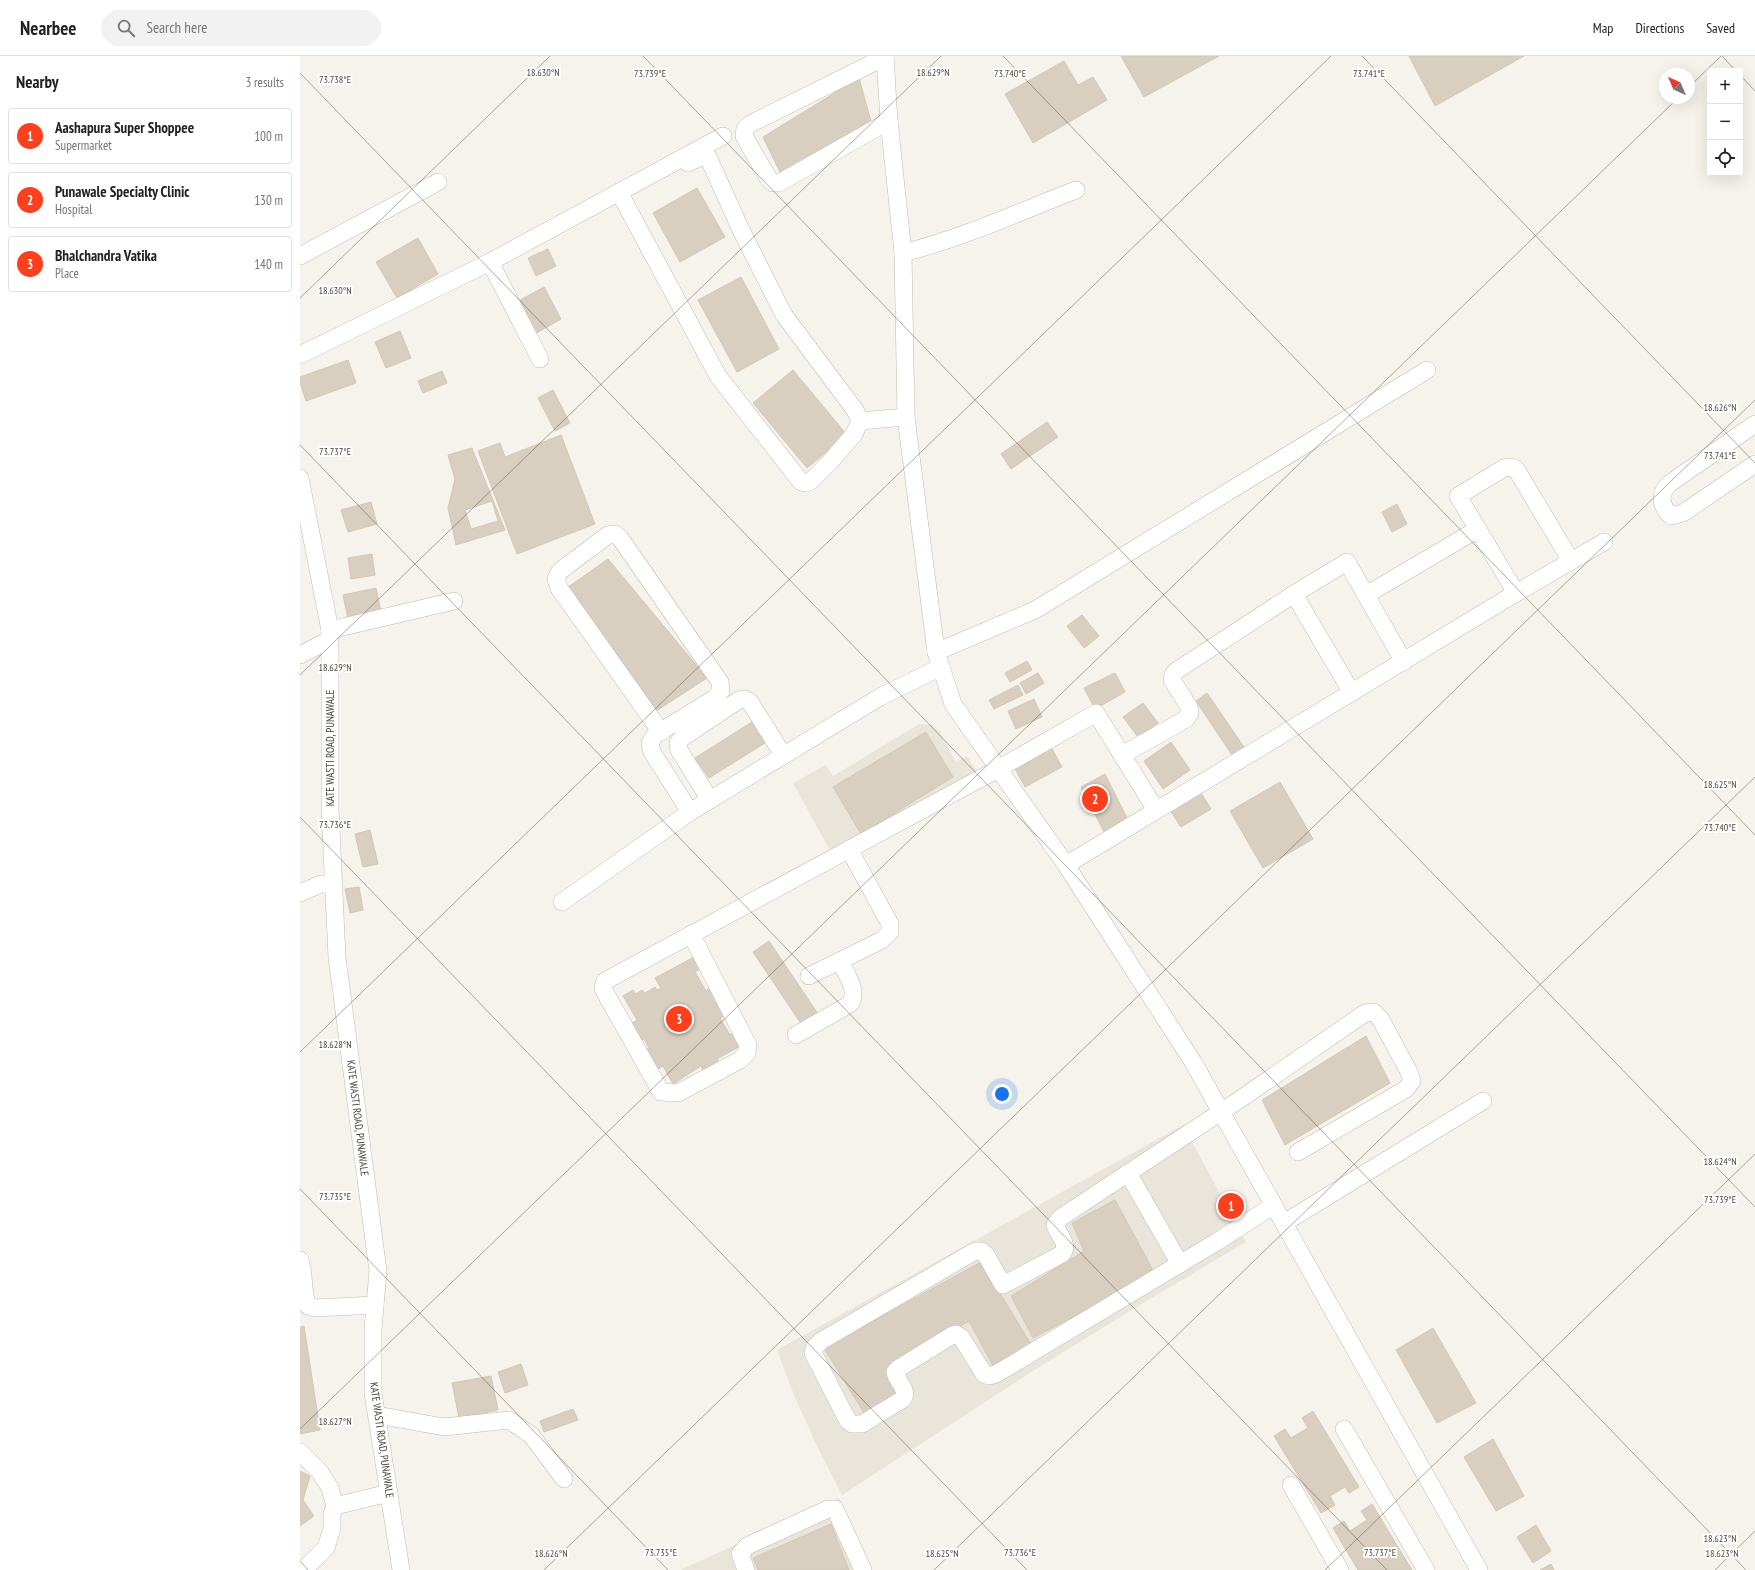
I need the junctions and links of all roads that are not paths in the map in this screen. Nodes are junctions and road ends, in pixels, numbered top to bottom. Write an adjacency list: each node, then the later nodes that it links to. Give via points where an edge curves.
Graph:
1 (885, 56): 2 (street); 2 (street, via 750,124 745,129 744,136 768,178 773,183 779,183)
2 (889, 121): 7 (street)
3 (723, 136): 6 (street)
4 (438, 182): 8 (street)
5 (1076, 190): 7 (street, via 936,245)
6 (621, 195): 9 (street); 14 (street, via 701,156 708,157 784,315 856,410); 14 (street, via 718,376 802,482 811,481 830,462 854,434)
7 (903, 253): 13 (street)
8 (300, 256)
9 (490, 262): 10 (street); 11 (street)
10 (300, 355)
11 (540, 359)
12 (1426, 370): 28 (street, via 1035,610)
13 (906, 417): 14 (street); 28 (street)
14 (860, 421)
15 (1755, 424): 16 (street, via 1669,484 1662,494 1663,506 1672,516 1683,513)
16 (1755, 464)
17 (300, 478): 18 (street, KATE WASTI ROAD, PUNAWALE)
18 (303, 505): 26 (street, KATE WASTI ROAD, PUNAWALE)
19 (1478, 529): 21 (street, via 1458,496 1511,466 1516,469); 23 (street); 24 (street)
20 (1604, 542): 21 (street)
21 (1571, 561): 23 (street)
22 (1294, 594): 24 (street, via 1347,562); 30 (street); 33 (street, via 1176,671 1172,680 1190,713 1186,719)
23 (1516, 594): 29 (street)
24 (1366, 595): 29 (street)
25 (454, 601): 26 (street)
26 (330, 635): 27 (street); 40 (street, KATE WASTI ROAD, PUNAWALE, via 330,808)
27 (300, 655)
28 (938, 659): 32 (street); 34 (street, via 953,704)
29 (1404, 662): 30 (street)
30 (1352, 692): 36 (street)
31 (661, 732): 31 (street, via 559,588 556,579 560,571 608,535 615,534 620,538 720,682 721,691 715,698); 37 (street, via 650,743 652,752)
32 (783, 755): 35 (street); 35 (street, via 750,702 738,700 678,743 679,750)
33 (1122, 755): 34 (street, via 1096,713); 36 (street)
34 (998, 769): 38 (street); 39 (street)
35 (710, 800): 37 (street)
36 (1156, 810): 39 (street)
37 (690, 812): 42 (street)
38 (849, 849): 43 (street); 44 (street, via 890,924 890,932 882,940)
39 (1066, 865): 48 (street, via 1193,1062)
40 (333, 884): 41 (street, via 321,884); 55 (street, KATE WASTI ROAD, PUNAWALE, via 336,957 378,1271)
41 (300, 893)
42 (562, 902)
43 (691, 934): 43 (street, via 605,981 603,988 661,1092 668,1094 678,1093 740,1060 747,1053 748,1045 744,1034)
44 (840, 961): 45 (street); 46 (street, via 854,990 850,1004)
45 (809, 976)
46 (796, 1035)
47 (1483, 1101): 52 (street)
48 (1221, 1112): 49 (street, via 1365,1013 1374,1012 1406,1065 1412,1081 1406,1089); 50 (street); 51 (street)
49 (1298, 1152)
50 (1128, 1173): 54 (street); 54 (street, via 1057,1220 1055,1225 1065,1246 1062,1254 1003,1285 986,1255 981,1251 975,1251 821,1341 813,1353 848,1421 852,1424 862,1424 903,1399 905,1391 895,1372 951,1336 956,1334 961,1337 984,1374 990,1376)
51 (1274, 1206): 52 (street); 54 (street)
52 (1284, 1223): 70 (street)
53 (300, 1260): 56 (street, via 304,1271)
54 (1180, 1264)
55 (375, 1305): 56 (street); 57 (street, KATE WASTI ROAD, PUNAWALE, via 373,1393)
56 (304, 1308)
57 (376, 1415): 60 (street, via 444,1427 509,1420 531,1435); 62 (street, KATE WASTI ROAD, PUNAWALE)
58 (1344, 1429): 69 (street)
59 (300, 1452): 63 (street, via 320,1472 330,1488)
60 (564, 1479)
61 (1291, 1485): 68 (street)
62 (389, 1493): 63 (street); 65 (street, KATE WASTI ROAD, PUNAWALE)
63 (335, 1506): 64 (street, via 326,1548)
64 (303, 1570)
65 (401, 1570)
66 (746, 1570): 67 (street, via 740,1554 747,1546 828,1509 835,1509)
67 (864, 1570)
68 (1340, 1570)
69 (1426, 1570)
70 (1480, 1570)

